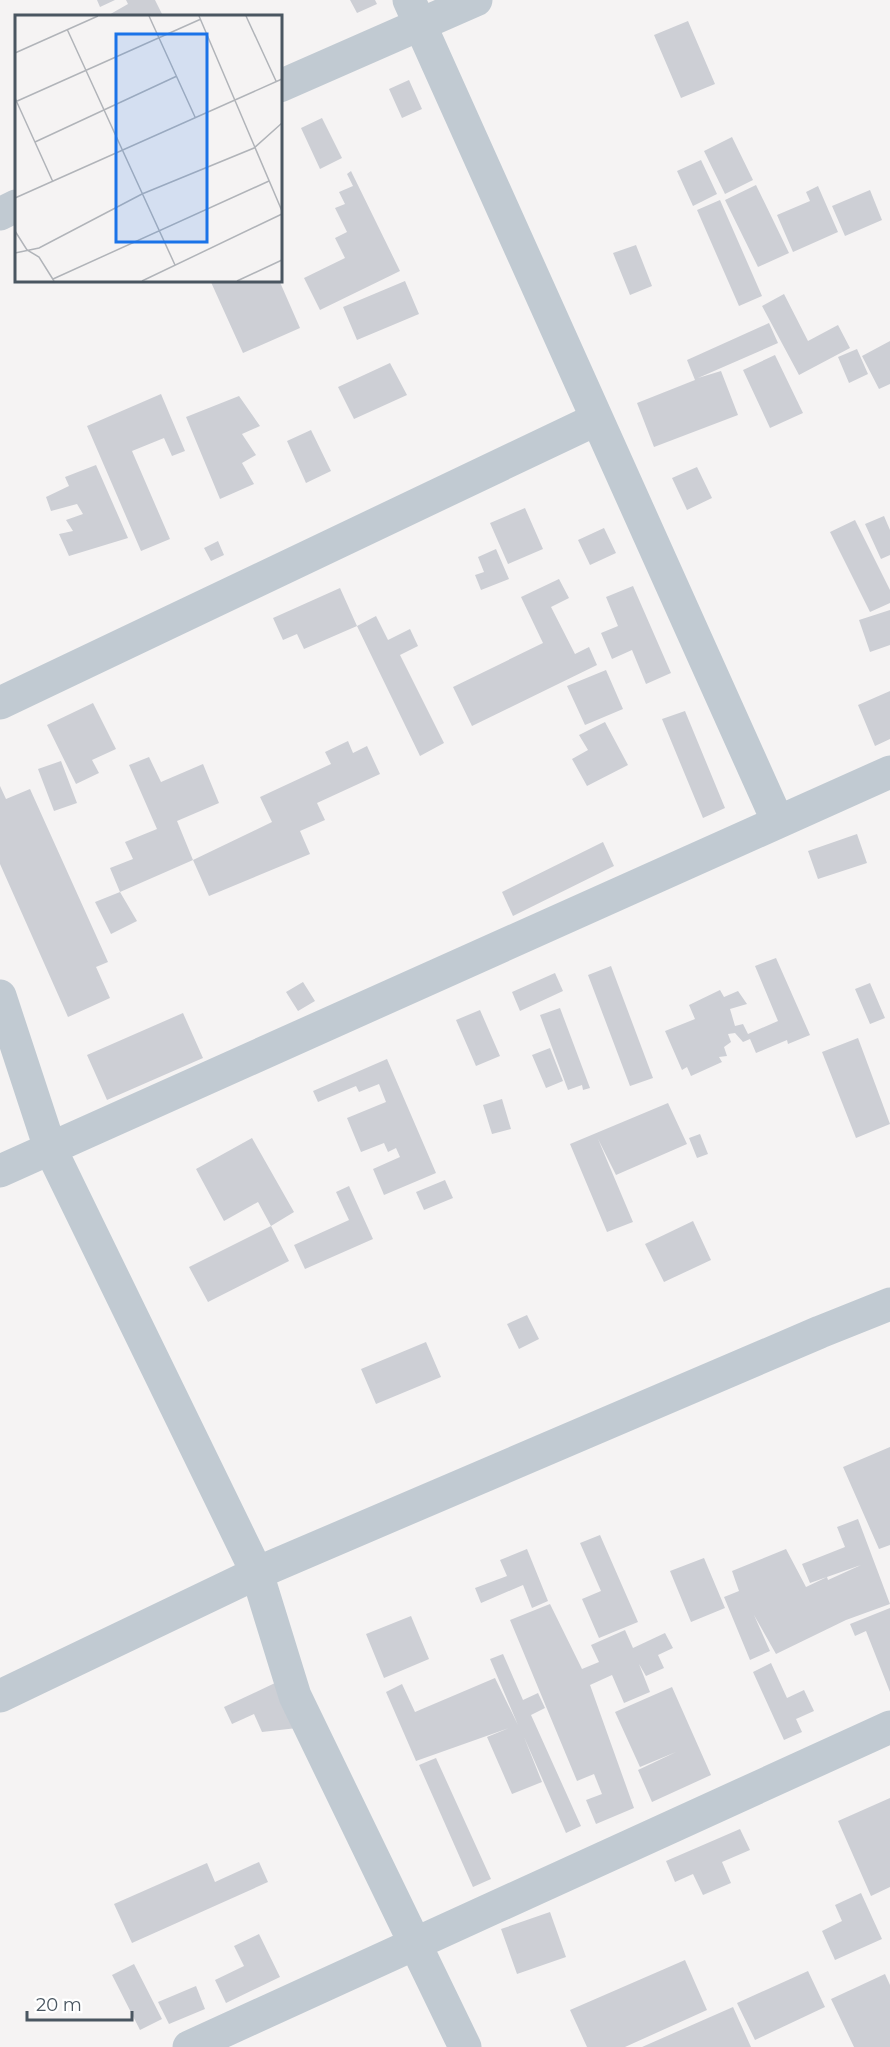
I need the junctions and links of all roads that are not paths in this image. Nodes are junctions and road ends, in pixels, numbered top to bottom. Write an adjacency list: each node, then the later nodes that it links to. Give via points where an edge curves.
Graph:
1 (476, 0): 2 (street)
2 (414, 11): 3 (street); 6 (street)
3 (282, 85)
4 (15, 206): 5 (street)
5 (0, 214)
6 (597, 418): 7 (street); 9 (street)
7 (0, 704)
8 (890, 772): 9 (street)
9 (778, 822): 11 (street)
10 (0, 996): 11 (street)
11 (50, 1148): 12 (street); 14 (street)
12 (0, 1171)
13 (890, 1304): 14 (street)
14 (257, 1573): 15 (street); 17 (street, via 295,1696)
15 (0, 1696)
16 (890, 1726): 17 (street)
17 (414, 1945): 18 (street); 19 (street)
18 (189, 2047)
19 (465, 2047)

